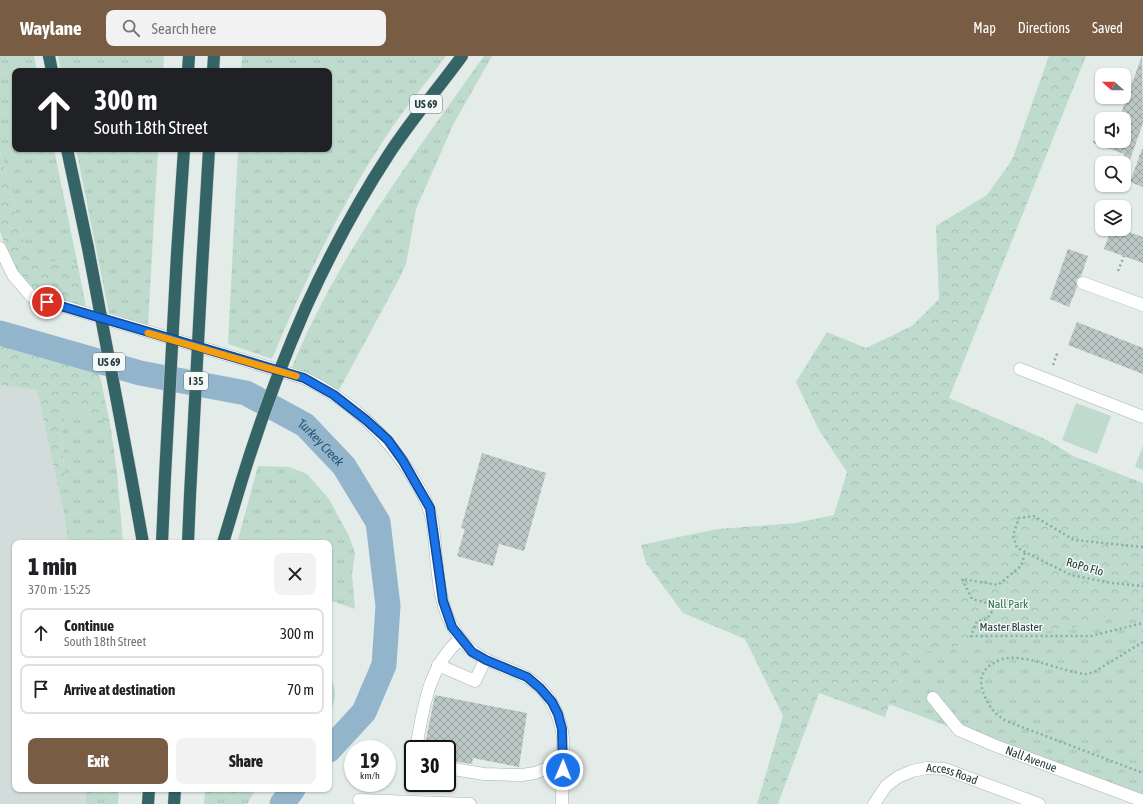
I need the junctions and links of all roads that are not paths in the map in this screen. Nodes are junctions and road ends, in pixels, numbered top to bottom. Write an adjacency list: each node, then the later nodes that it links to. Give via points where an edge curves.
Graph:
1 (49, 56): 5 (highway)
2 (189, 56): 6 (highway)
3 (214, 56): 7 (highway)
4 (462, 56): 19 (highway, US 69, bridge, via 390,153 333,249 281,362 261,417)
5 (51, 68)
6 (188, 68)
7 (213, 68)
8 (68, 152): 16 (highway, US 69, bridge)
9 (184, 152): 17 (highway, I 35, bridge)
10 (209, 152): 18 (highway, I 35, bridge)
11 (0, 248): 20 (street, via 14,274 32,297 295,375 334,395 366,420 388,440 427,501 443,601 448,619)
12 (1083, 283): 13 (street)
13 (1143, 305)
14 (1020, 369): 15 (street)
15 (1143, 417)
16 (142, 540)
17 (162, 540)
18 (188, 540)
19 (224, 540)
20 (460, 639): 21 (street, via 472,652); 22 (street)
21 (486, 660): 22 (street, via 475,681); 26 (street, via 527,677 552,702 562,729)
22 (438, 665): 24 (street, via 424,705)
23 (933, 698): 30 (street, Nall Avenue, via 958,730)
24 (418, 740)
25 (456, 769): 26 (street, via 484,774 522,775 545,769)
26 (563, 770): 34 (street)
27 (148, 792): 31 (highway)
28 (175, 792): 32 (highway)
29 (359, 800): 33 (street)
30 (1143, 801)
31 (148, 804)
32 (174, 804)
33 (470, 804)
34 (562, 804)
35 (874, 804): 36 (street, Access Road, via 886,786 898,777 927,768 945,769)
36 (1039, 804)

